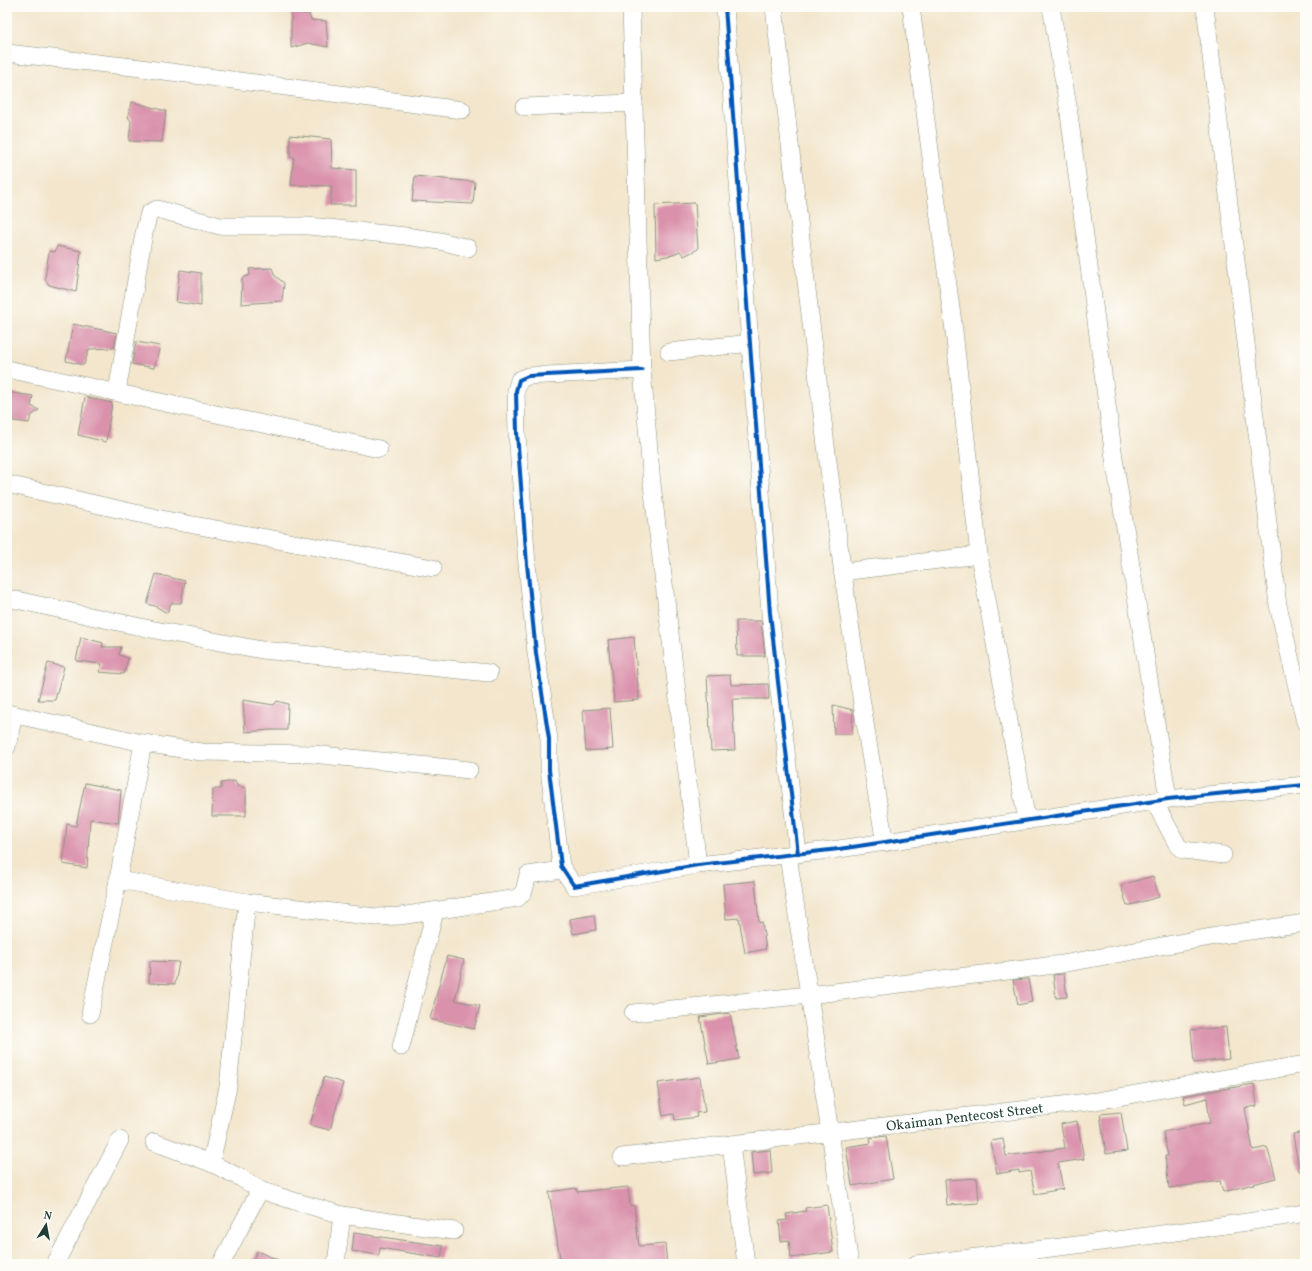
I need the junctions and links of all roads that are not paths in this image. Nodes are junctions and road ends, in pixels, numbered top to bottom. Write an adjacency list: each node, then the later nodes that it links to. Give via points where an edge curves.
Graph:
1 (631, 7): 8 (street)
2 (725, 7): 12 (street)
3 (774, 7): 21 (street)
4 (911, 7): 19 (street, via 954,330)
5 (1051, 7): 30 (street, via 1072,138)
6 (1205, 7): 25 (street, via 1278,604)
7 (7, 53): 10 (street)
8 (634, 103): 9 (street); 15 (street)
9 (524, 107)
10 (462, 110)
11 (468, 248): 16 (street, via 405,236 309,226 220,226 157,210 152,211 149,213 144,233)
12 (751, 343): 13 (street); 33 (street, via 770,613)
13 (670, 352)
14 (7, 369): 16 (street)
15 (642, 370): 35 (street, via 652,484); 36 (street, via 528,376 519,380 516,391 527,564 536,653 549,739 549,770)
16 (117, 392): 17 (street)
17 (379, 449)
18 (7, 484): 20 (street, via 166,520)
19 (979, 555): 21 (street); 31 (street)
20 (432, 568)
21 (842, 572): 32 (street)
22 (7, 598): 23 (street, via 262,650)
23 (489, 673)
24 (11, 714): 26 (street); 27 (street)
25 (1305, 722)
26 (142, 743): 28 (street, via 202,752 242,755 312,754); 37 (street)
27 (7, 746)
28 (469, 770)
29 (1305, 785): 30 (street)
30 (1161, 800): 31 (street); 34 (street, via 1178,846 1191,852)
31 (1027, 821): 32 (street)
32 (885, 843): 33 (street)
33 (793, 855): 35 (street); 41 (street)
34 (1223, 855)
35 (698, 866): 36 (street, via 574,886)
36 (558, 870): 39 (street, via 528,875 524,891 518,898)
37 (118, 880): 38 (street); 43 (street)
38 (247, 902): 39 (street, via 376,917); 51 (street, via 228,1087)
39 (434, 911): 44 (street)
40 (1305, 923): 41 (street, via 1222,934 1062,964)
41 (809, 995): 42 (street); 46 (street)
42 (634, 1013)
43 (90, 1014)
44 (401, 1047)
45 (1305, 1064): 46 (street, Okaiman Pentecost Street, via 1096,1101)
46 (830, 1132): 49 (street, Okaiman Pentecost Street); 60 (street)
47 (120, 1140): 56 (street)
48 (154, 1142): 51 (street)
49 (731, 1144): 50 (street, Okaiman Pentecost Street); 59 (street)
50 (622, 1157)
51 (211, 1164): 52 (street)
52 (260, 1190): 54 (street); 57 (street)
53 (1305, 1213): 61 (street, via 1107,1242)
54 (342, 1215): 55 (street); 58 (street)
55 (454, 1231)
56 (55, 1264)
57 (221, 1264)
58 (336, 1264)
59 (746, 1264)
60 (850, 1264)
61 (916, 1264)

